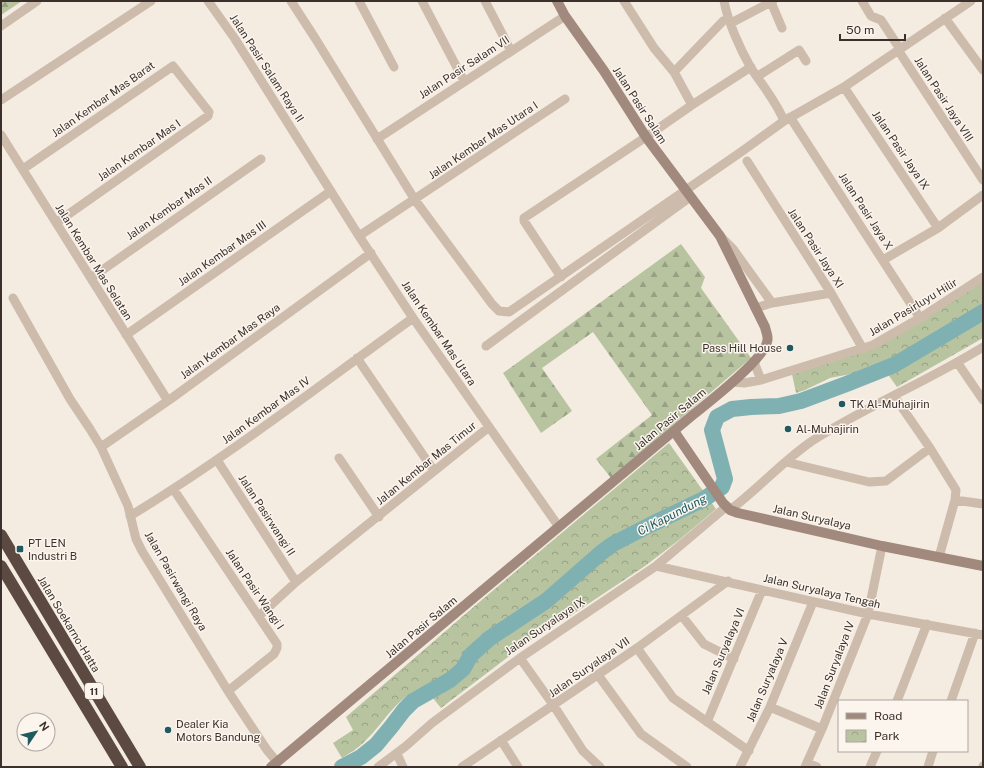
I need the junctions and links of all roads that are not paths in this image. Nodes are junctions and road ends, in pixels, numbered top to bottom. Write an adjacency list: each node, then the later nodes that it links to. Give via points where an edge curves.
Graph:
1 (37, 1): 17 (street)
2 (151, 1): 31 (street)
3 (208, 1): 37 (street, Jalan Pasir Salam Raya II)
4 (290, 1): 36 (street)
5 (358, 1): 22 (street)
6 (422, 1): 27 (street)
7 (485, 1): 20 (street)
8 (557, 1): 14 (street, Jalan Pasir Salam)
9 (624, 1): 25 (street, via 654,48)
10 (724, 1): 16 (street, Jalan Pasir Jaya X)
11 (862, 1): 19 (street, Jalan Pasir Jaya VIII, via 870,16 881,20)
12 (971, 1): 15 (street)
13 (770, 2): 16 (street); 18 (street)
14 (565, 16): 20 (street, Jalan Pasir Salam VII); 35 (street, Jalan Pasir Salam)
15 (945, 18): 19 (street); 24 (street)
16 (727, 22): 23 (street, Jalan Pasir Jaya X); 25 (street)
17 (1, 26)
18 (782, 28)
19 (899, 50): 28 (street); 41 (street, Jalan Pasir Jaya VIII)
20 (511, 52): 27 (street, Jalan Pasir Salam VII)
21 (806, 61): 26 (street, via 799,50)
22 (394, 67)
23 (751, 67): 26 (street, Jalan Pasir Jaya X); 32 (street)
24 (983, 70)
25 (674, 72): 32 (street)
26 (758, 76): 33 (street, Jalan Pasir Jaya X)
27 (464, 81): 36 (street, Jalan Pasir Salam VII)
28 (844, 86): 33 (street); 47 (street, Jalan Pasir Jaya IX)
29 (192, 89): 40 (street, Jalan Kembar Mas Barat, via 173,66); 46 (street, Jalan Kembar Mas I, via 209,112 208,116)
30 (565, 99): 45 (street, Jalan Kembar Mas Utara I)
31 (1, 100)
32 (692, 105): 35 (street)
33 (787, 119): 43 (street); 51 (street, Jalan Pasir Jaya X)
34 (1, 135): 40 (street, Jalan Kembar Mas Selatan)
35 (646, 137): 43 (street, Jalan Pasir Salam); 52 (street, via 524,218)
36 (377, 139): 45 (street)
37 (304, 149): 42 (street, Jalan Kembar Mas Utara)
38 (262, 158): 54 (street, Jalan Kembar Mas II)
39 (747, 162): 55 (street, Jalan Pasir Jaya XI)
40 (23, 169): 46 (street, Jalan Kembar Mas Selatan)
41 (983, 180)
42 (331, 191): 48 (street, Jalan Kembar Mas Utara); 61 (street, Jalan Kembar Mas III)
43 (688, 194): 49 (street, Jalan Pasir Salam); 52 (street); 62 (street)
44 (983, 195): 47 (street)
45 (415, 200): 48 (street, Jalan Kembar Mas Utara I); 52 (street, via 499,311 509,312)
46 (56, 223): 54 (street, Jalan Kembar Mas Selatan)
47 (938, 228): 51 (street)
48 (359, 236): 50 (street, Jalan Kembar Mas Utara)
49 (720, 236): 57 (street, via 733,249); 58 (street, Jalan Pasir Salam)
50 (371, 253): 59 (street, Jalan Kembar Mas Utara); 72 (street, Jalan Kembar Mas Raya)
51 (883, 260): 60 (street, Jalan Pasir Jaya X)
52 (561, 277)
53 (983, 277): 60 (street, Jalan Pasirluyu Hilir)
54 (91, 278): 61 (street, Jalan Kembar Mas Selatan)
55 (831, 293): 57 (street); 64 (street, Jalan Pasir Jaya XI)
56 (13, 298): 75 (street, Jalan Pasirwangi Raya, via 70,399)
57 (772, 303): 58 (street)
58 (755, 308): 66 (street, Jalan Pasir Salam, via 768,339)
59 (413, 318): 65 (street, Jalan Kembar Mas IV); 73 (street, Jalan Kembar Mas Utara)
60 (920, 318): 64 (street, Jalan Pasirluyu Hilir)
61 (126, 335): 72 (street, Jalan Kembar Mas Selatan)
62 (486, 346)
63 (983, 347): 67 (street, Jalan Suryalaya IX)
64 (863, 349): 68 (street, Jalan Pasirluyu Hilir)
65 (357, 358): 78 (street, Jalan Kembar Mas IV); 80 (street)
66 (754, 362): 68 (street); 69 (street, Jalan Pasir Salam)
67 (957, 362): 70 (street, Jalan Suryalaya IX); 71 (street)
68 (761, 380): 69 (street, Jalan Pasirluyu Hilir)
69 (732, 382): 74 (street, Jalan Pasir Salam)
70 (894, 396): 76 (street); 79 (street, Jalan Suryalaya IX, via 812,442)
71 (983, 400)
72 (168, 401): 75 (street, Jalan Kembar Mas Raya)
73 (489, 427): 80 (street, Jalan Kembar Mas Timur); 87 (street, Jalan Kembar Mas Utara)
74 (674, 431): 84 (street); 87 (street, Jalan Pasir Salam)
75 (101, 447): 85 (street, Jalan Pasirwangi Raya, via 128,506)
76 (930, 448): 79 (street, via 883,482 869,482); 82 (street, via 956,490)
77 (340, 458): 86 (street, Jalan Kembar Mas Timur)
78 (217, 460): 81 (street, Jalan Kembar Mas IV); 94 (street, Jalan Pasirwangi II)
79 (786, 462): 84 (street, Jalan Suryalaya IX, via 742,501)
80 (434, 471): 86 (street, Jalan Kembar Mas Timur)
81 (174, 490): 85 (street, Jalan Kembar Mas IV); 100 (street, Jalan Pasir Wangi I)
82 (956, 500): 83 (street); 90 (street)
83 (983, 504)
84 (727, 506): 89 (street, Jalan Suryalaya, via 738,513); 92 (street, Jalan Suryalaya IX)
85 (130, 516): 109 (street, Jalan Pasirwangi Raya, via 142,551)
86 (378, 517): 94 (street, Jalan Kembar Mas Timur)
87 (559, 527): 122 (street, Jalan Pasir Salam)
88 (1, 535): 99 (highway, Jalan Soekarno-Hatta / 11)
89 (882, 546): 90 (street, Jalan Suryalaya); 98 (street, Jalan Suryalaya IV)
90 (939, 557): 93 (street, Jalan Suryalaya)
91 (1, 566): 103 (highway, 11)
92 (656, 566): 95 (street, Jalan Suryalaya Tengah); 106 (street, Jalan Suryalaya IX)
93 (983, 566)
94 (296, 582): 100 (street, Jalan Kembar Mas Timur)
95 (728, 582): 96 (street, Jalan Suryalaya Tengah); 101 (street, Jalan Suryalaya VII)
96 (762, 590): 97 (street, Jalan Suryalaya Tengah); 107 (street, Jalan Suryalaya VI)
97 (813, 602): 98 (street, Jalan Suryalaya Tengah); 113 (street, Jalan Suryalaya V)
98 (868, 614): 102 (street, Jalan Suryalaya Tengah); 115 (street, Jalan Suryalaya IV)
99 (50, 616): 103 (highway); 124 (highway, Jalan Soekarno-Hatta / 11)
100 (259, 616): 109 (street, Jalan Pasir Wangi I, via 277,648 274,654)
101 (682, 616): 105 (street, Jalan Suryalaya VII); 107 (street, via 704,644)
102 (927, 624): 104 (street, Jalan Suryalaya Tengah); 110 (street)
103 (36, 625): 123 (highway, 11)
104 (979, 634): 111 (street)
105 (638, 648): 108 (street, Jalan Suryalaya VII); 114 (street, via 673,698)
106 (520, 658): 112 (street); 120 (street, Jalan Suryalaya IX, via 432,723)
107 (734, 659): 114 (street, Jalan Suryalaya VI)
108 (598, 675): 112 (street, Jalan Suryalaya VII); 130 (street, via 640,734)
109 (228, 691): 122 (street, Jalan Pasirwangi Raya, via 267,750)
110 (897, 700)
111 (951, 700)
112 (554, 706): 116 (street, Jalan Suryalaya VII); 129 (street, via 583,751)
113 (770, 707): 115 (street); 117 (street, Jalan Suryalaya V)
114 (706, 722): 117 (street)
115 (822, 729): 121 (street, Jalan Suryalaya IV)
116 (501, 740): 127 (street, Jalan Suryalaya VII); 128 (street)
117 (748, 750): 131 (street, Jalan Suryalaya V)
118 (877, 752): 133 (street)
119 (933, 752): 134 (street)
120 (397, 754): 125 (street, Jalan Suryalaya IX); 126 (street)
121 (806, 765): 132 (street)
122 (273, 766)
123 (122, 767)
124 (140, 767)
125 (378, 767)
126 (403, 767)
127 (462, 767)
128 (518, 767)
129 (600, 767)
130 (687, 767)
131 (740, 767)
132 (817, 767)
133 (870, 767)
134 (928, 767)

